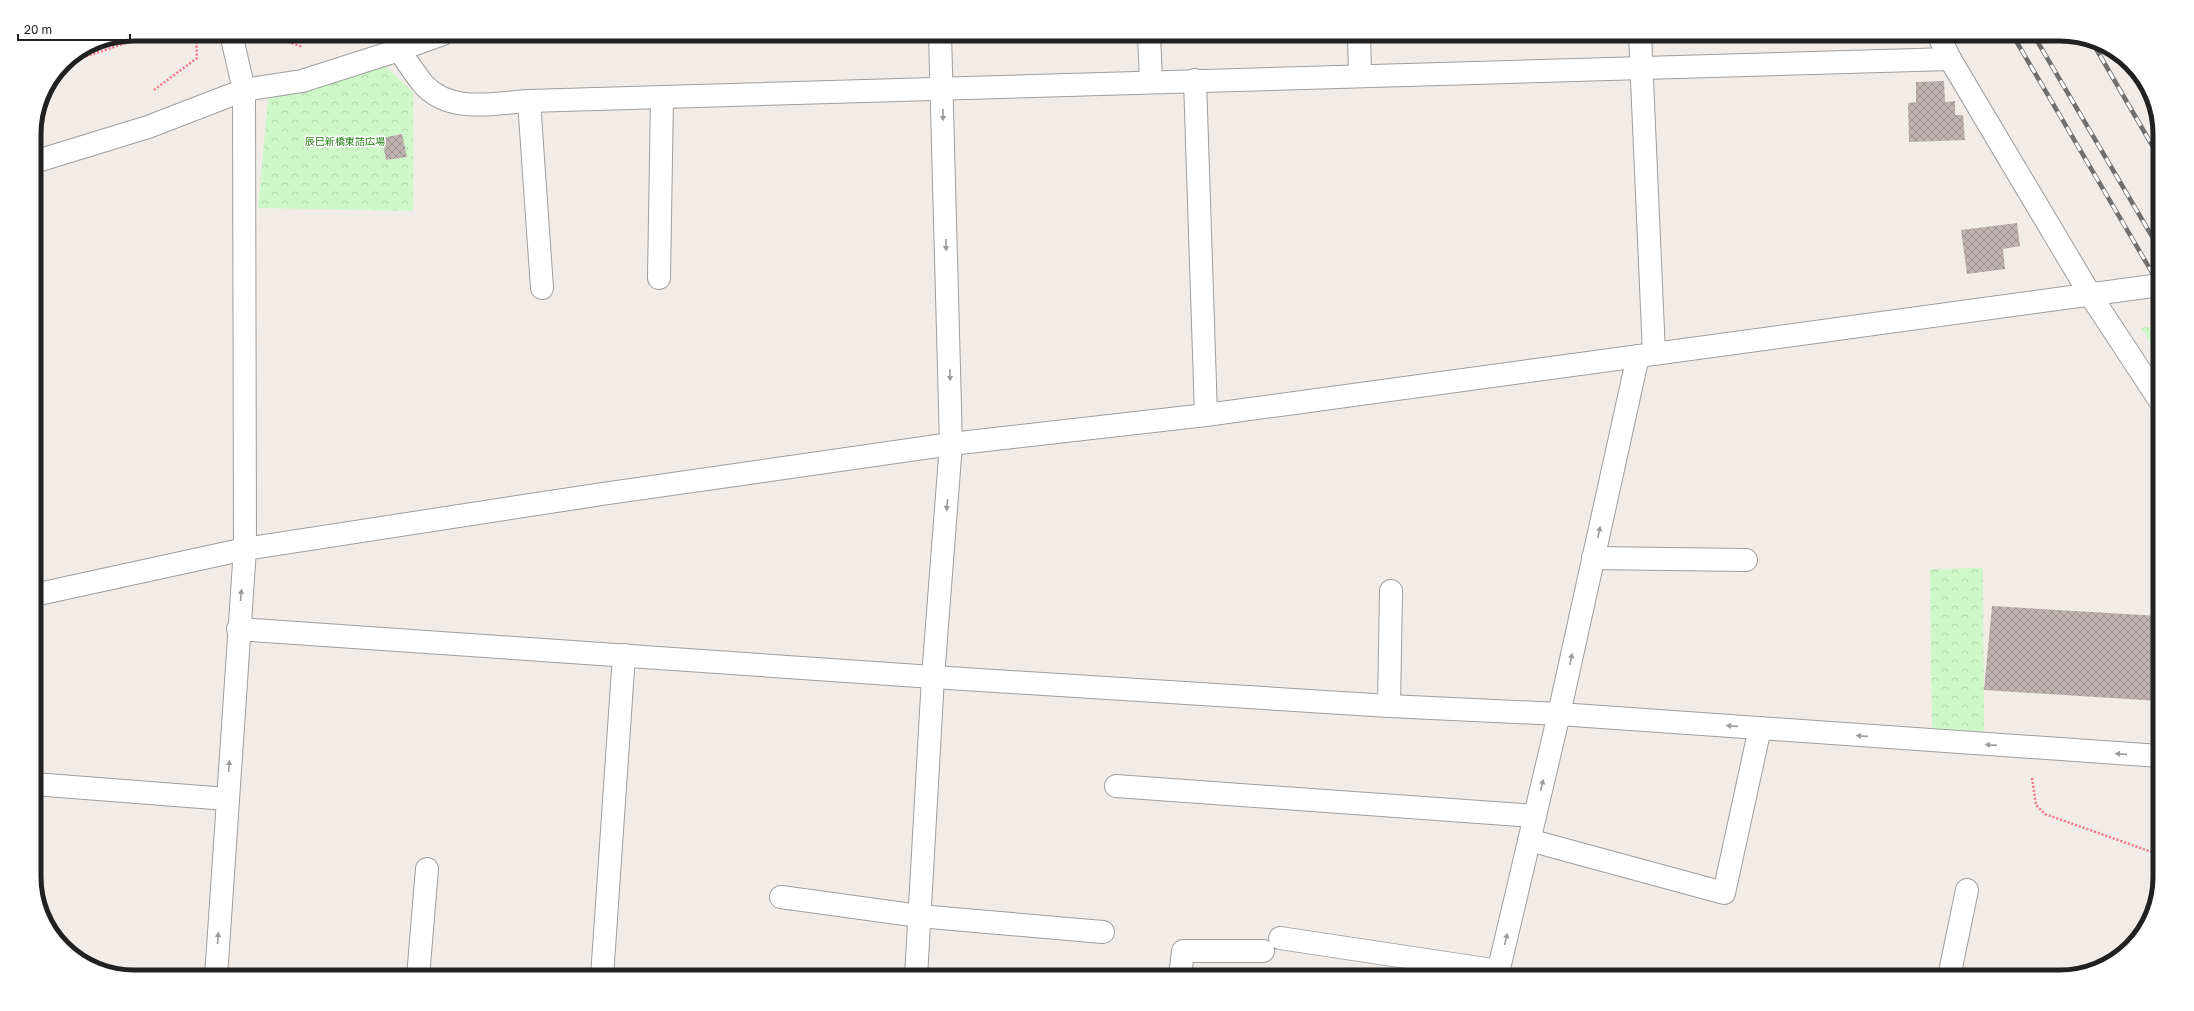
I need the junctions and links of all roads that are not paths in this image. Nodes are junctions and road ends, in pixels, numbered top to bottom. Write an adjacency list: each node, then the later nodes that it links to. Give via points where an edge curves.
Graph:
1 (232, 41): 15 (street)
2 (424, 41): 8 (street)
3 (940, 41): 14 (street)
4 (1149, 41): 13 (street)
5 (1359, 41): 11 (street)
6 (1640, 41): 10 (street)
7 (1941, 41): 9 (street)
8 (399, 50): 15 (street, via 302,81); 17 (street, via 425,86 446,101 471,105)
9 (1950, 59): 10 (street); 22 (street)
10 (1640, 68): 11 (street); 23 (street)
11 (1360, 75): 12 (street)
12 (1195, 80): 13 (street); 25 (street)
13 (1151, 81): 14 (street)
14 (942, 88): 16 (street); 26 (street, one-way to 26)
15 (244, 90): 18 (street, via 148,128); 27 (street)
16 (662, 97): 17 (street); 19 (street)
17 (529, 101): 21 (street)
18 (41, 160)
19 (660, 278)
20 (2153, 286): 22 (street)
21 (542, 288)
22 (2091, 296): 23 (street); 24 (street)
23 (1646, 355): 25 (street); 28 (street, one-way to 23)
24 (2153, 390)
25 (1206, 415): 26 (street)
26 (951, 444): 27 (street); 34 (street, one-way to 34)
27 (244, 549): 31 (street); 32 (street, one-way to 27)
28 (1593, 558): 29 (street); 36 (street, one-way to 28)
29 (1746, 560)
30 (1391, 592): 35 (street)
31 (41, 593)
32 (238, 629): 33 (street); 41 (street, one-way to 32)
33 (624, 656): 34 (street); 53 (street)
34 (933, 677): 35 (street); 47 (street)
35 (1389, 706): 36 (street)
36 (1559, 714): 37 (street, one-way to 36); 42 (street, one-way to 36)
37 (1760, 728): 38 (street, one-way to 37); 43 (street, via 1724,893)
38 (2153, 756)
39 (41, 785): 41 (street)
40 (1116, 786): 42 (street)
41 (227, 799): 51 (street, one-way to 41)
42 (1535, 816): 43 (street)
43 (1529, 840): 57 (street, one-way to 43)
44 (427, 869): 52 (street)
45 (1967, 890): 58 (street)
46 (781, 897): 47 (street)
47 (919, 916): 48 (street); 54 (street)
48 (1103, 932)
49 (1280, 938): 56 (street)
50 (1263, 951): 55 (street, via 1183,951)
51 (216, 970)
52 (419, 970)
53 (602, 970)
54 (916, 970)
55 (1181, 970)
56 (1474, 970)
57 (1499, 970)
58 (1950, 970)

